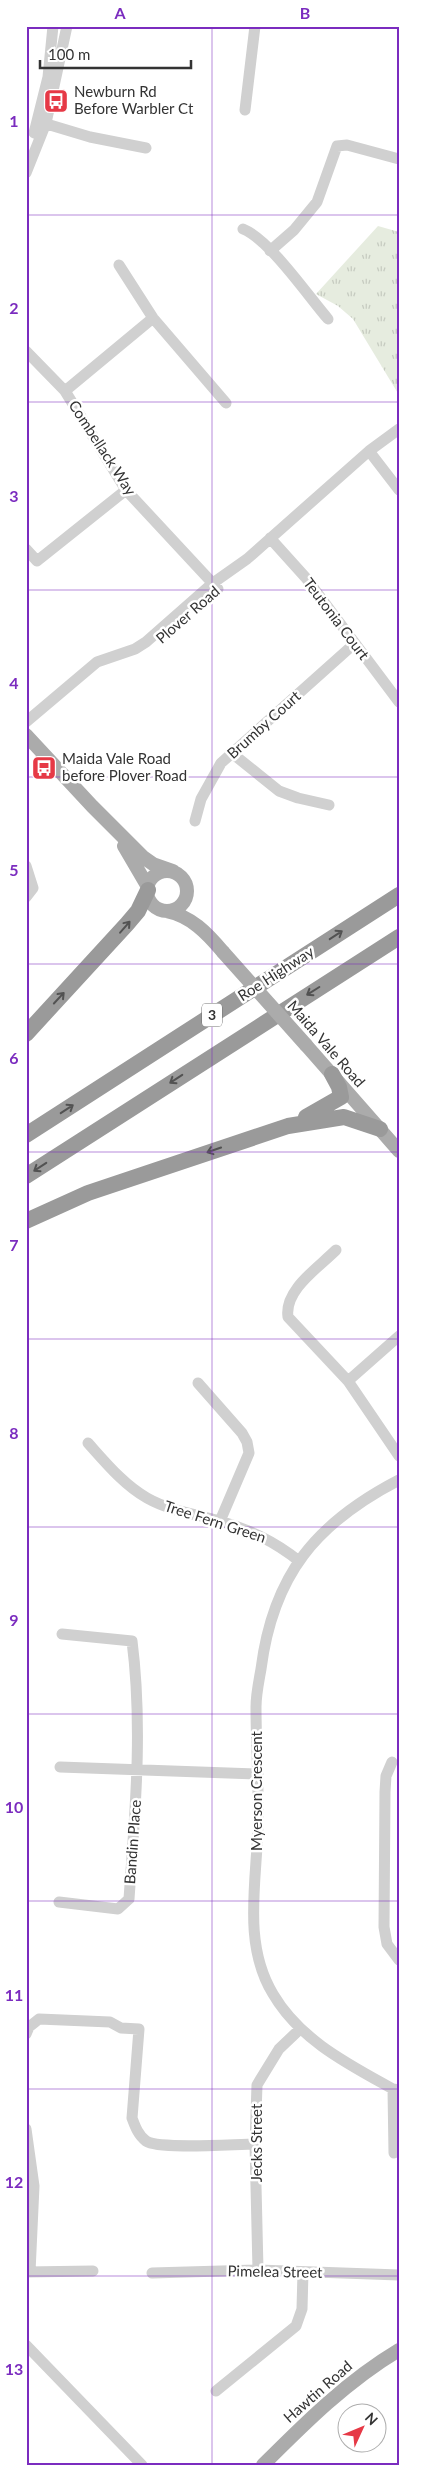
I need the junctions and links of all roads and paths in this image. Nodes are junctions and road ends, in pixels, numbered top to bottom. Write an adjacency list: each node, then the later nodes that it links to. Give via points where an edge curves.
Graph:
1 (53, 26): 5 (street)
2 (68, 26): 5 (street)
3 (255, 26): 4 (street)
4 (245, 110)
5 (42, 122): 6 (street, via 90,137); 7 (street); 9 (street)
6 (146, 148)
7 (26, 153)
8 (399, 159): 11 (street, via 347,145 336,146 317,202 294,230)
9 (26, 173)
10 (243, 229): 11 (street, via 251,232)
11 (270, 251): 14 (street)
12 (119, 265): 13 (street)
13 (153, 318): 16 (street); 17 (street)
14 (328, 319)
15 (26, 351): 16 (street, Combellack Way)
16 (65, 391): 20 (street, Combellack Way)
17 (226, 404)
18 (399, 429): 19 (street, Plover Road)
19 (369, 451): 21 (street); 22 (street, Plover Road)
20 (126, 490): 23 (street, via 37,561); 24 (street, Combellack Way)
21 (399, 490)
22 (270, 538): 24 (street, Plover Road); 25 (street, Teutonia Court, via 306,578)
23 (26, 549)
24 (215, 586): 27 (street, Plover Road, via 146,642 97,662); 28 (street, Plover Road, via 150,648 103,665 83,679)
25 (354, 644): 26 (street, Teutonia Court); 29 (street, Brumby Court)
26 (399, 702)
27 (26, 722)
28 (26, 734): 31 (main road)
29 (233, 754): 30 (street, via 279,791); 32 (street, Brumby Court, via 212,776)
30 (329, 805)
31 (92, 806): 34 (main road, via 144,857); 36 (main road, via 130,854)
32 (195, 821)
33 (26, 866): 38 (street, via 33,888)
34 (173, 872): 35 (main road, via 179,874); 36 (main road, via 159,872 153,876)
35 (187, 886): 39 (main road, via 181,905); 40 (main road, Maida Vale Road, via 194,912)
36 (148, 888): 39 (main road, via 153,905); 42 (highway, one-way to 36, via 138,911)
37 (399, 895): 46 (highway, Roe Highway / 3, one-way to 37)
38 (26, 897)
39 (164, 910): 40 (main road, Maida Vale Road, via 188,918)
40 (209, 936): 43 (main road, Maida Vale Road, bridge)
41 (399, 937): 48 (highway, 3, one-way to 48)
42 (26, 1034)
43 (332, 1074): 44 (highway, via 341,1092 339,1099); 45 (main road, Maida Vale Road)
44 (288, 1126): 45 (highway, via 344,1117); 49 (highway, one-way to 49, via 88,1193)
45 (380, 1130): 47 (main road, Maida Vale Road)
46 (26, 1135)
47 (399, 1151)
48 (26, 1176)
49 (26, 1221)
50 (336, 1250): 52 (street, via 292,1294 287,1309 294,1325)
51 (399, 1336): 52 (street)
52 (348, 1380): 55 (street)
53 (198, 1384): 57 (street, via 242,1433 249,1453)
54 (88, 1443): 57 (street, Tree Fern Green, via 124,1481 148,1499 180,1512)
55 (399, 1456)
56 (399, 1480): 58 (street, Myerson Crescent, via 343,1515)
57 (220, 1521): 58 (street, Tree Fern Green, via 269,1539)
58 (299, 1561): 63 (street, Myerson Crescent, via 286,1580 265,1636 256,1704)
59 (62, 1634): 62 (street, via 132,1641)
60 (392, 1762): 65 (street, via 386,1776 385,1792 384,1927 387,1944)
61 (60, 1768): 62 (street)
62 (138, 1770): 63 (street); 64 (street, Bandin Place, via 129,1899 118,1910)
63 (258, 1774): 67 (street, Myerson Crescent, via 253,1927 259,1964 272,1994)
64 (59, 1902)
65 (399, 1960)
66 (30, 2020): 68 (street); 71 (street, via 110,2022 121,2028 139,2029 132,2118 136,2130 146,2141 162,2145)
67 (299, 2030): 69 (street, Myerson Crescent, via 350,2066); 71 (street, Jecks Street, via 279,2049 257,2085)
68 (26, 2034)
69 (396, 2090): 72 (street)
70 (26, 2129): 75 (street, via 34,2186)
71 (255, 2144): 73 (street, Jecks Street)
72 (394, 2154)
73 (258, 2270): 76 (street, Pimelea Street); 77 (street, Pimelea Street)
74 (93, 2271): 75 (street)
75 (28, 2272)
76 (303, 2272): 78 (street, Pimelea Street); 81 (street, via 302,2309 296,2326)
77 (152, 2273)
78 (399, 2275)
79 (26, 2345): 82 (street)
80 (399, 2350): 83 (main road, Hawtin Road, via 316,2412)
81 (216, 2391)
82 (142, 2465)
83 (262, 2465)

